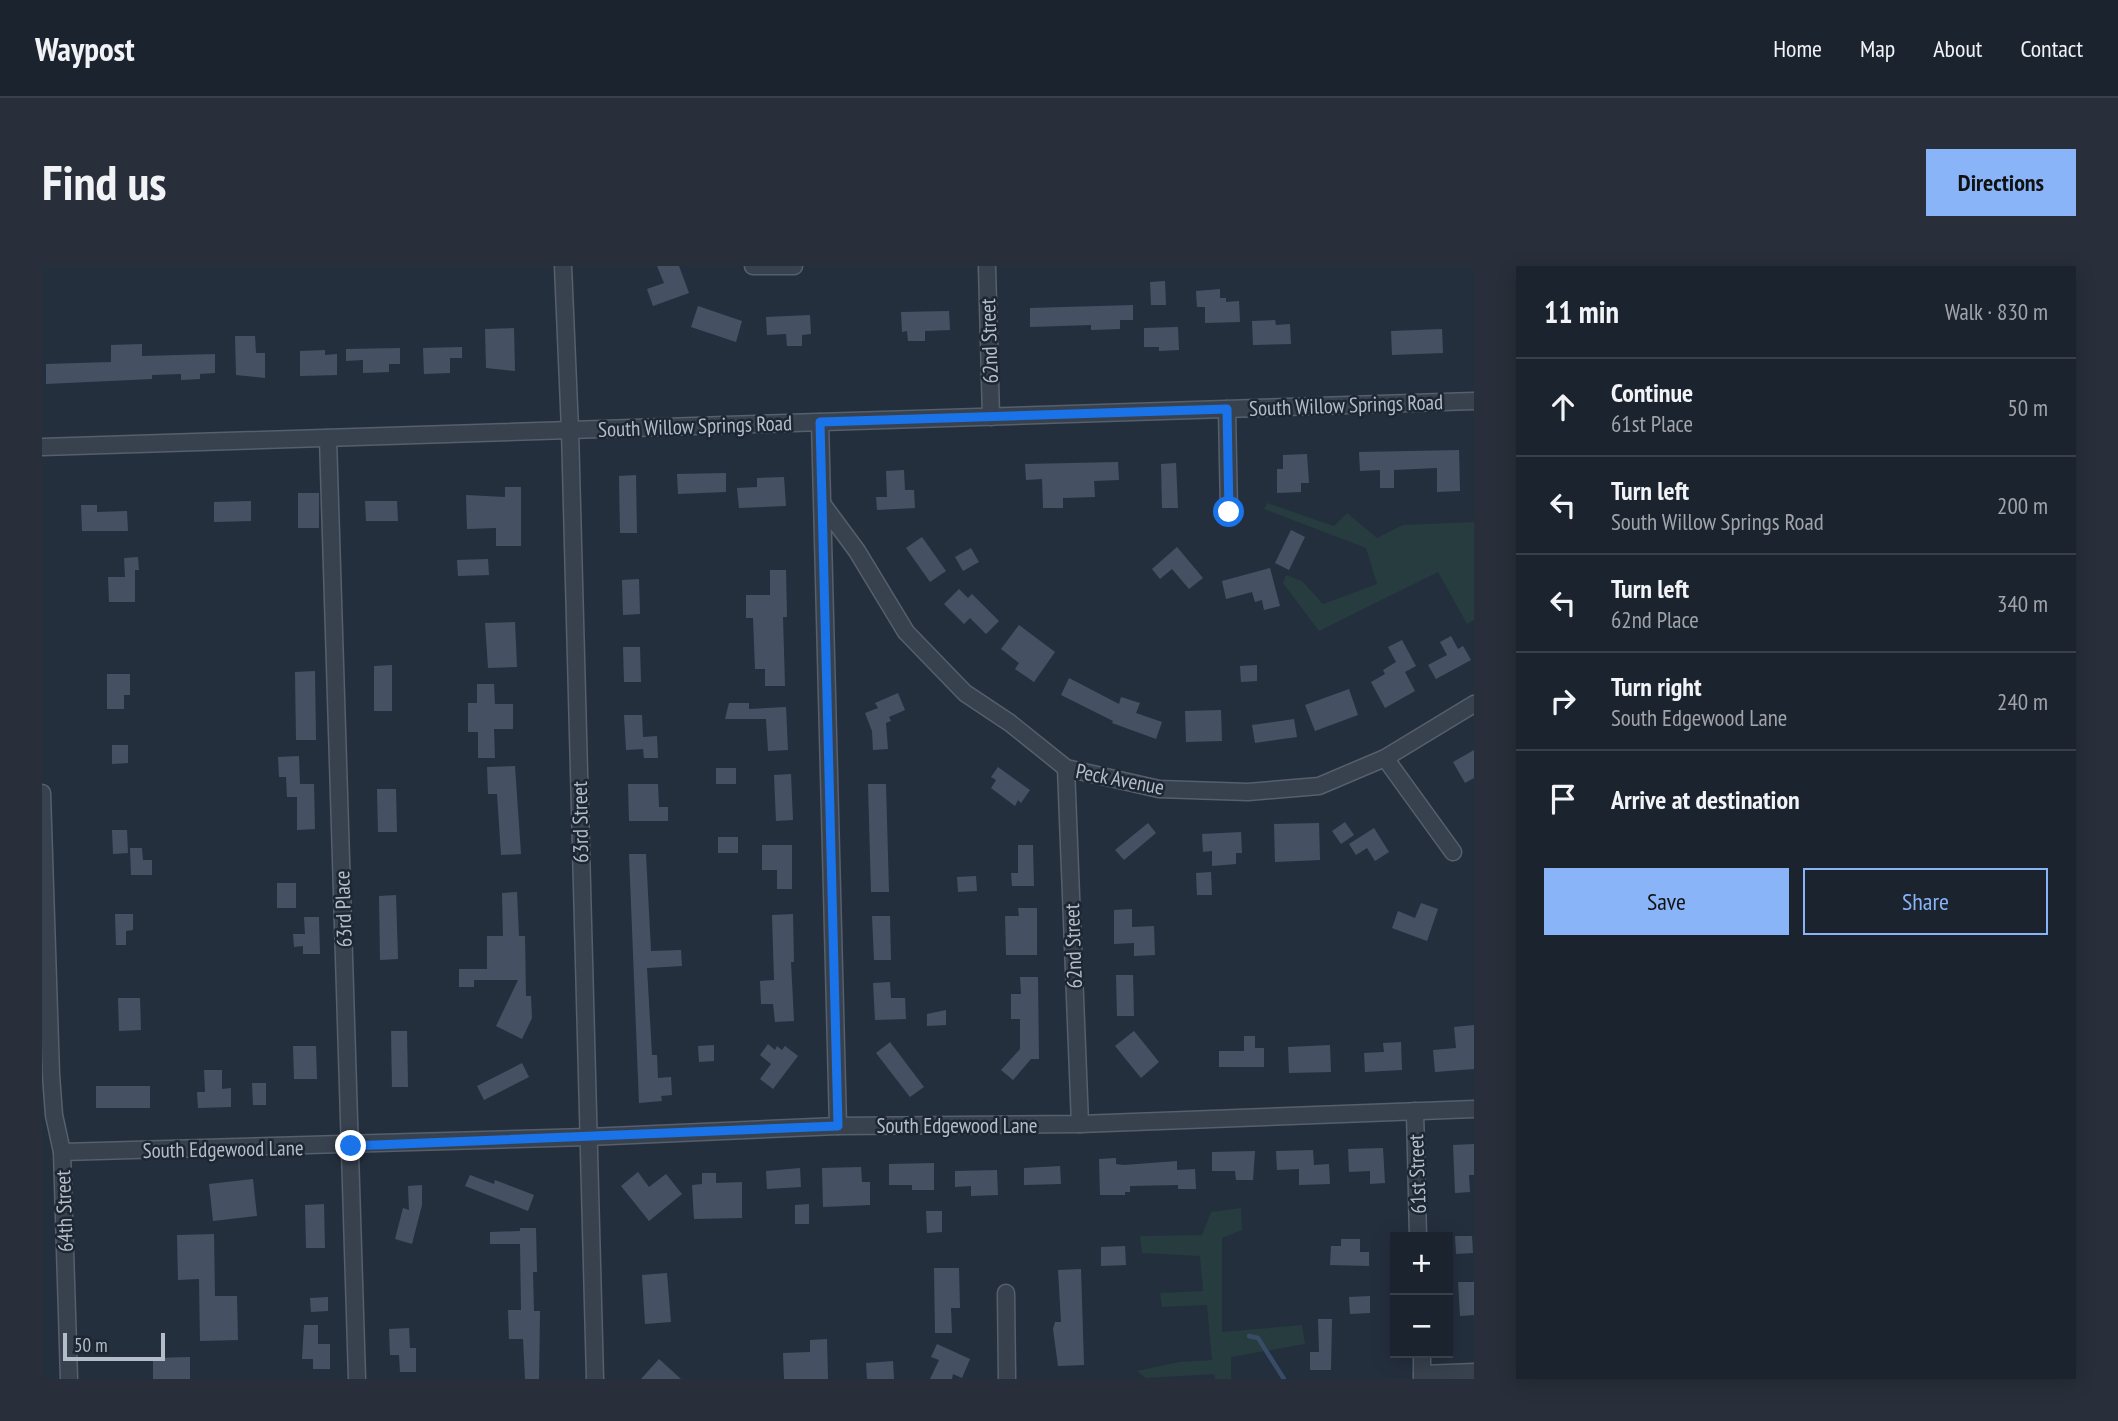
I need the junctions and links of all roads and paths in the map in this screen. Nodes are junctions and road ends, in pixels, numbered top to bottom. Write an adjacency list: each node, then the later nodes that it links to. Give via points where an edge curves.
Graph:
1 (563, 266): 9 (street, 63rd Street)
2 (753, 266): 3 (street)
3 (793, 266)
4 (987, 266): 7 (street, 62nd Street)
5 (1474, 401): 6 (street, South Willow Springs Road)
6 (1227, 409): 7 (street, South Willow Springs Road); 13 (street)
7 (991, 417): 8 (street, South Willow Springs Road)
8 (820, 422): 9 (street, South Willow Springs Road); 12 (street)
9 (570, 430): 10 (street, South Willow Springs Road); 23 (street, 63rd Street)
10 (328, 438): 11 (street, South Willow Springs Road); 24 (street, 63rd Place)
11 (42, 447)
12 (823, 505): 16 (street, Peck Avenue, via 906,632 965,693); 22 (street)
13 (1229, 512)
14 (1474, 704): 15 (street, Peck Avenue)
15 (1385, 758): 16 (street, Peck Avenue, via 1319,786 1248,792 1159,789); 18 (street)
16 (1066, 768): 21 (street, 62nd Street)
17 (42, 793): 25 (street, 64th Street, via 51,1075)
18 (1453, 852)
19 (1474, 1109): 20 (street, South Edgewood Lane)
20 (1415, 1111): 21 (street, South Edgewood Lane); 26 (street, 61st Street)
21 (1080, 1124): 22 (street, South Edgewood Lane)
22 (838, 1126): 23 (street, South Edgewood Lane)
23 (588, 1138): 24 (street, South Edgewood Lane); 33 (street, 63rd Street)
24 (351, 1146): 25 (street, South Edgewood Lane); 32 (street, 63rd Place)
25 (62, 1153): 31 (street, 64th Street)
26 (1418, 1232)
27 (1006, 1293): 34 (street)
28 (1422, 1358): 30 (street)
29 (1474, 1372): 30 (street)
30 (1422, 1377)
31 (69, 1379)
32 (357, 1379)
33 (595, 1379)
34 (1007, 1379)

